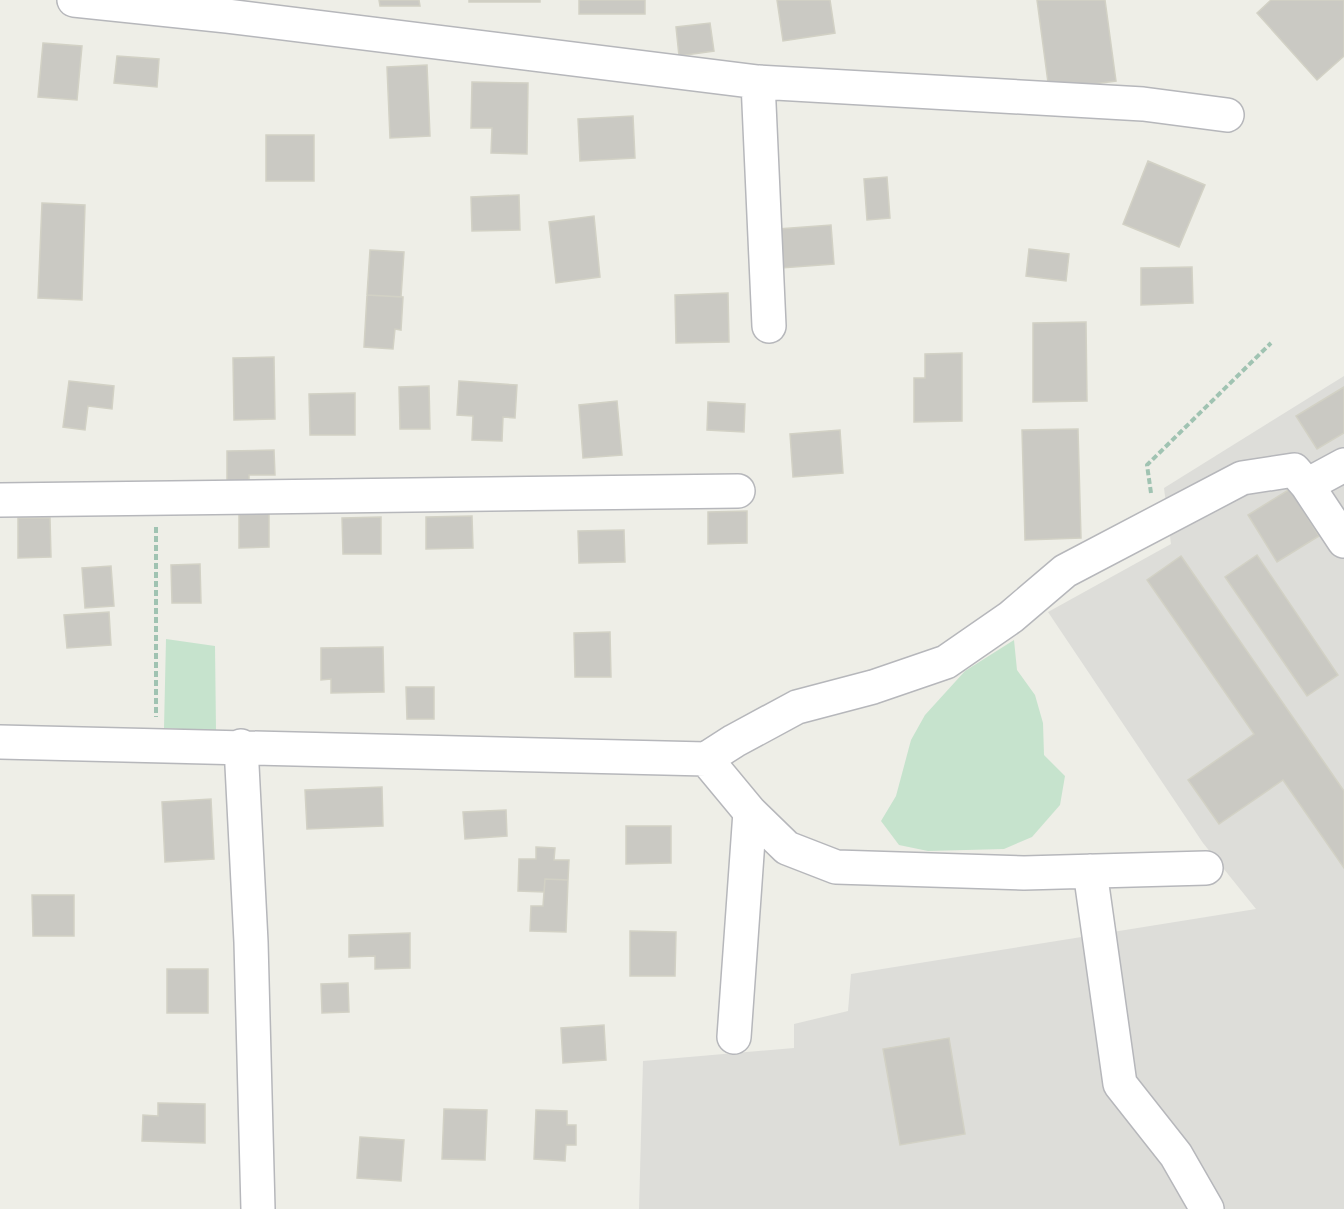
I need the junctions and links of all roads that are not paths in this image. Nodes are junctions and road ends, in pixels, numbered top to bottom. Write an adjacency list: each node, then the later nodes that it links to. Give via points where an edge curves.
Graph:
1 (74, 0): 2 (street)
2 (758, 82): 3 (street, via 1143,104); 4 (street)
3 (1227, 115)
4 (769, 326)
5 (1344, 465): 6 (street)
6 (1306, 485): 9 (street); 12 (street, via 1294,470 1242,478 1065,571 1011,617 946,662 797,707)
7 (738, 491): 8 (street)
8 (0, 500)
9 (1344, 541)
10 (0, 742): 11 (street)
11 (241, 746): 12 (street); 17 (street)
12 (706, 759): 13 (street)
13 (750, 812): 15 (street, via 787,848 836,867); 16 (street)
14 (1206, 868): 15 (street)
15 (1090, 872): 18 (street, via 1120,1084 1176,1155)
16 (734, 1037)
17 (258, 1209)
18 (1208, 1209)

